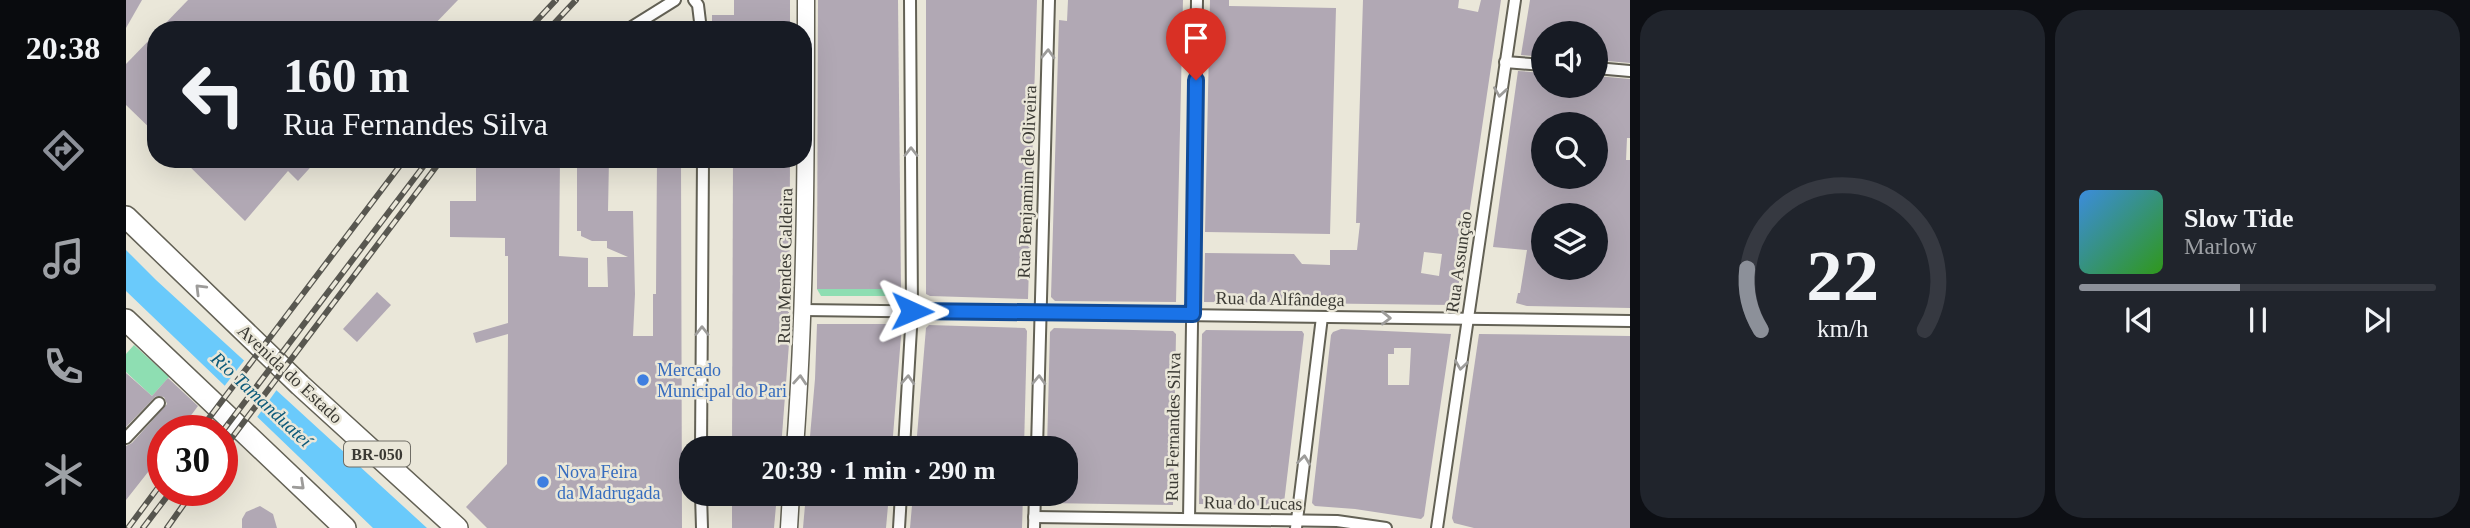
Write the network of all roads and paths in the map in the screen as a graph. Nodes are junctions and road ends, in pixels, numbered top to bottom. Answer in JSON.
{"nodes":[{"id":1,"x":675,"y":0,"type":"edge"},
{"id":2,"x":694,"y":0,"type":"edge"},
{"id":3,"x":806,"y":0,"type":"edge"},
{"id":4,"x":911,"y":0,"type":"edge"},
{"id":5,"x":1049,"y":0,"type":"edge"},
{"id":6,"x":1197,"y":0,"type":"edge"},
{"id":7,"x":1515,"y":0,"type":"edge"},
{"id":8,"x":642,"y":21,"type":"edge"},
{"id":9,"x":700,"y":21,"type":"edge"},
{"id":10,"x":806,"y":21,"type":"edge"},
{"id":11,"x":1505,"y":62,"type":"junction"},
{"id":12,"x":1531,"y":64,"type":"edge"},
{"id":13,"x":1608,"y":69,"type":"edge"},
{"id":14,"x":1630,"y":71,"type":"edge"},
{"id":15,"x":703,"y":168,"type":"edge"},
{"id":16,"x":804,"y":168,"type":"edge"},
{"id":17,"x":126,"y":217,"type":"edge"},
{"id":18,"x":803,"y":310,"type":"junction"},
{"id":19,"x":912,"y":311,"type":"junction"},
{"id":20,"x":1041,"y":313,"type":"junction"},
{"id":21,"x":1193,"y":314,"type":"junction"},
{"id":22,"x":1322,"y":317,"type":"junction"},
{"id":23,"x":1468,"y":319,"type":"junction"},
{"id":24,"x":126,"y":320,"type":"edge"},
{"id":25,"x":1630,"y":321,"type":"edge"},
{"id":26,"x":159,"y":403,"type":"dead end"},
{"id":27,"x":701,"y":436,"type":"edge"},
{"id":28,"x":796,"y":436,"type":"edge"},
{"id":29,"x":905,"y":436,"type":"edge"},
{"id":30,"x":1037,"y":436,"type":"edge"},
{"id":31,"x":126,"y":438,"type":"edge"},
{"id":32,"x":701,"y":506,"type":"edge"},
{"id":33,"x":790,"y":506,"type":"edge"},
{"id":34,"x":900,"y":506,"type":"edge"},
{"id":35,"x":1189,"y":519,"type":"junction"},
{"id":36,"x":1034,"y":523,"type":"edge"},
{"id":37,"x":1296,"y":524,"type":"edge"},
{"id":38,"x":345,"y":528,"type":"edge"},
{"id":39,"x":457,"y":528,"type":"edge"},
{"id":40,"x":702,"y":528,"type":"edge"},
{"id":41,"x":789,"y":528,"type":"edge"},
{"id":42,"x":899,"y":528,"type":"edge"},
{"id":43,"x":1386,"y":528,"type":"edge"},
{"id":44,"x":1437,"y":528,"type":"edge"}],
"edges":[{"from":1,"to":8,"type":"street"},
{"from":2,"to":9,"type":"street"},
{"from":3,"to":10,"type":"street","name":"Rua Mendes Caldeira"},
{"from":19,"to":4,"type":"street","one_way":true},
{"from":20,"to":5,"type":"street","name":"Rua Benjamim de Oliveira","one_way":true},
{"from":6,"to":21,"type":"street","name":"Rua Fernandes Silva"},
{"from":7,"to":11,"type":"street","name":"Rua Assunção"},
{"from":11,"to":12,"type":"street"},
{"from":11,"to":23,"type":"street","name":"Rua Assunção","one_way":true},
{"from":13,"to":14,"type":"street"},
{"from":27,"to":15,"type":"street","one_way":true},
{"from":16,"to":18,"type":"street","name":"Rua Mendes Caldeira"},
{"from":39,"to":17,"type":"highway","name":"Avenida do Estado","number":"BR-050","one_way":true},
{"from":18,"to":19,"type":"street","name":"Rua da Alfândega"},
{"from":28,"to":18,"type":"street","name":"Rua Mendes Caldeira","one_way":true},
{"from":19,"to":20,"type":"street","name":"Rua da Alfândega"},
{"from":29,"to":19,"type":"street","one_way":true},
{"from":20,"to":21,"type":"street","name":"Rua da Alfândega"},
{"from":30,"to":20,"type":"street","name":"Rua Benjamim de Oliveira","one_way":true},
{"from":21,"to":22,"type":"street","name":"Rua da Alfândega"},
{"from":21,"to":35,"type":"street","name":"Rua Fernandes Silva"},
{"from":22,"to":23,"type":"street","name":"Rua da Alfândega","one_way":true},
{"from":37,"to":22,"type":"street","one_way":true},
{"from":23,"to":25,"type":"street","name":"Rua da Alfândega"},
{"from":23,"to":44,"type":"street","name":"Rua Assunção","one_way":true},
{"from":24,"to":38,"type":"highway","one_way":true},
{"from":26,"to":31,"type":"street"},
{"from":32,"to":40,"type":"street"},
{"from":33,"to":41,"type":"street"},
{"from":34,"to":42,"type":"street"},
{"from":35,"to":36,"type":"street","name":"Rua do Lucas"},
{"from":35,"to":37,"type":"street","name":"Rua do Lucas"},
{"from":37,"to":43,"type":"street","name":"Rua do Lucas"}]}
